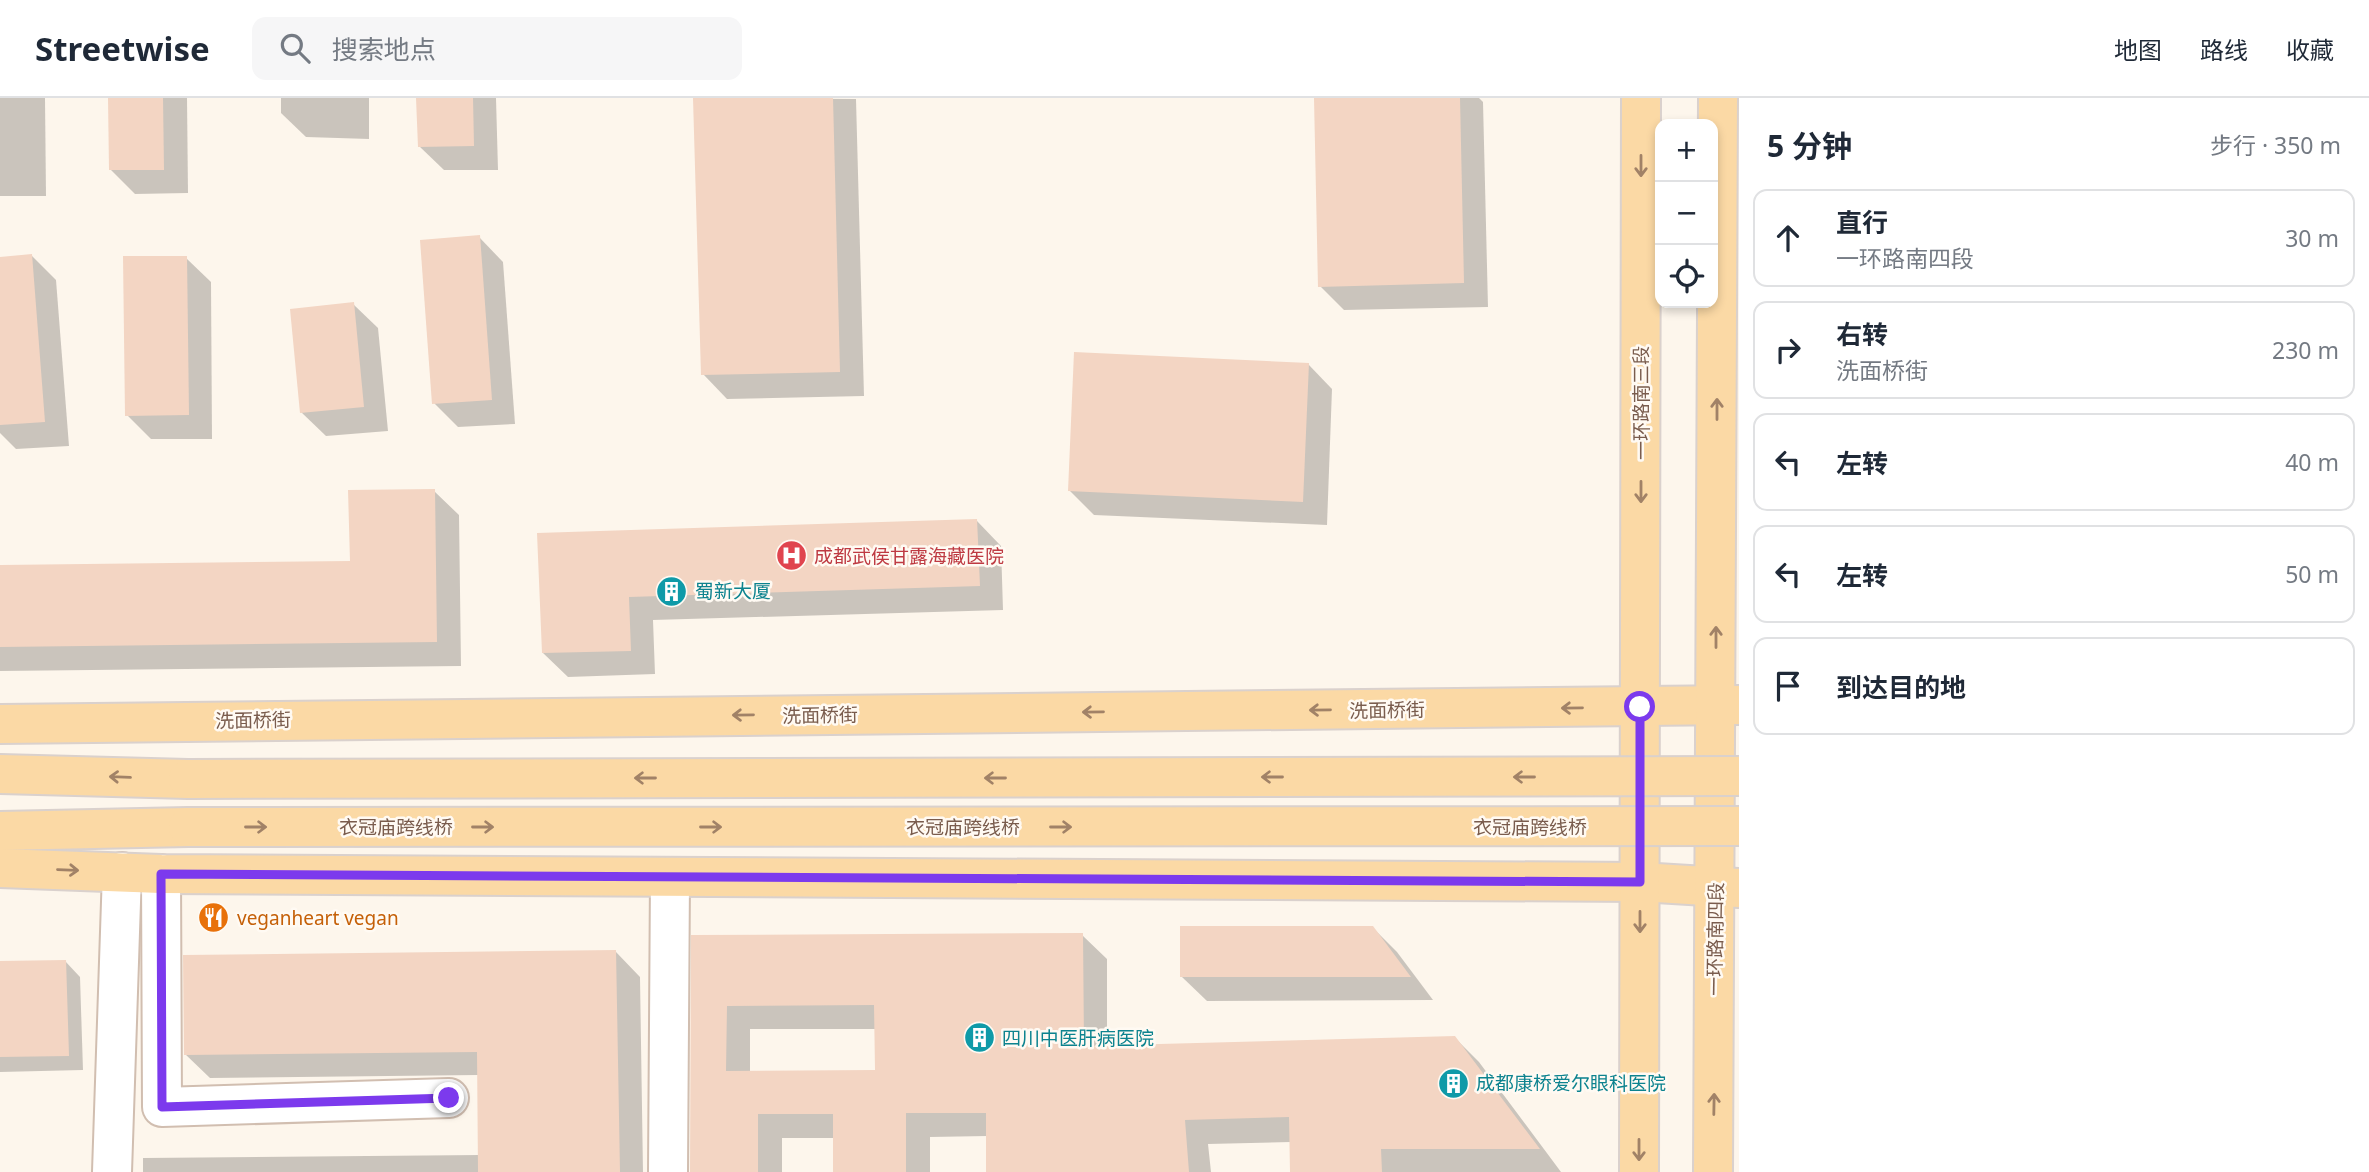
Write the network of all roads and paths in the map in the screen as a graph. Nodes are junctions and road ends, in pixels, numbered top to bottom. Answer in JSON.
{"nodes":[{"id":1,"x":1641,"y":98,"type":"edge"},
{"id":2,"x":1718,"y":98,"type":"edge"},
{"id":3,"x":1727,"y":705,"type":"edge"},
{"id":4,"x":1640,"y":707,"type":"junction"},
{"id":5,"x":0,"y":724,"type":"edge"},
{"id":6,"x":0,"y":774,"type":"edge"},
{"id":7,"x":1739,"y":776,"type":"edge"},
{"id":8,"x":1739,"y":827,"type":"edge"},
{"id":9,"x":0,"y":831,"type":"edge"},
{"id":10,"x":0,"y":868,"type":"edge"},
{"id":11,"x":122,"y":872,"type":"junction"},
{"id":12,"x":161,"y":874,"type":"junction"},
{"id":13,"x":670,"y":877,"type":"junction"},
{"id":14,"x":1640,"y":882,"type":"junction"},
{"id":15,"x":1727,"y":888,"type":"edge"},
{"id":16,"x":449,"y":1098,"type":"dead end"},
{"id":17,"x":112,"y":1172,"type":"edge"},
{"id":18,"x":668,"y":1172,"type":"edge"},
{"id":19,"x":1639,"y":1172,"type":"edge"},
{"id":20,"x":1713,"y":1172,"type":"edge"}],
"edges":[{"from":1,"to":4,"type":"main road","name":"一环路南三段","one_way":true},
{"from":3,"to":2,"type":"main road","one_way":true},
{"from":3,"to":4,"type":"main road","name":"洗面桥街"},
{"from":3,"to":15,"type":"main road","name":"一环路南四段"},
{"from":4,"to":5,"type":"main road","name":"洗面桥街","one_way":true},
{"from":4,"to":14,"type":"main road"},
{"from":7,"to":6,"type":"main road","one_way":true,"bridge":true},
{"from":9,"to":8,"type":"main road","name":"衣冠庙跨线桥","one_way":true,"bridge":true},
{"from":10,"to":11,"type":"main road","one_way":true},
{"from":11,"to":12,"type":"main road"},
{"from":11,"to":17,"type":"street"},
{"from":12,"to":13,"type":"main road"},
{"from":12,"to":16,"type":"street"},
{"from":13,"to":14,"type":"main road"},
{"from":13,"to":18,"type":"street"},
{"from":14,"to":15,"type":"main road"},
{"from":14,"to":19,"type":"main road","one_way":true},
{"from":20,"to":15,"type":"main road","name":"一环路南四段","one_way":true}]}
